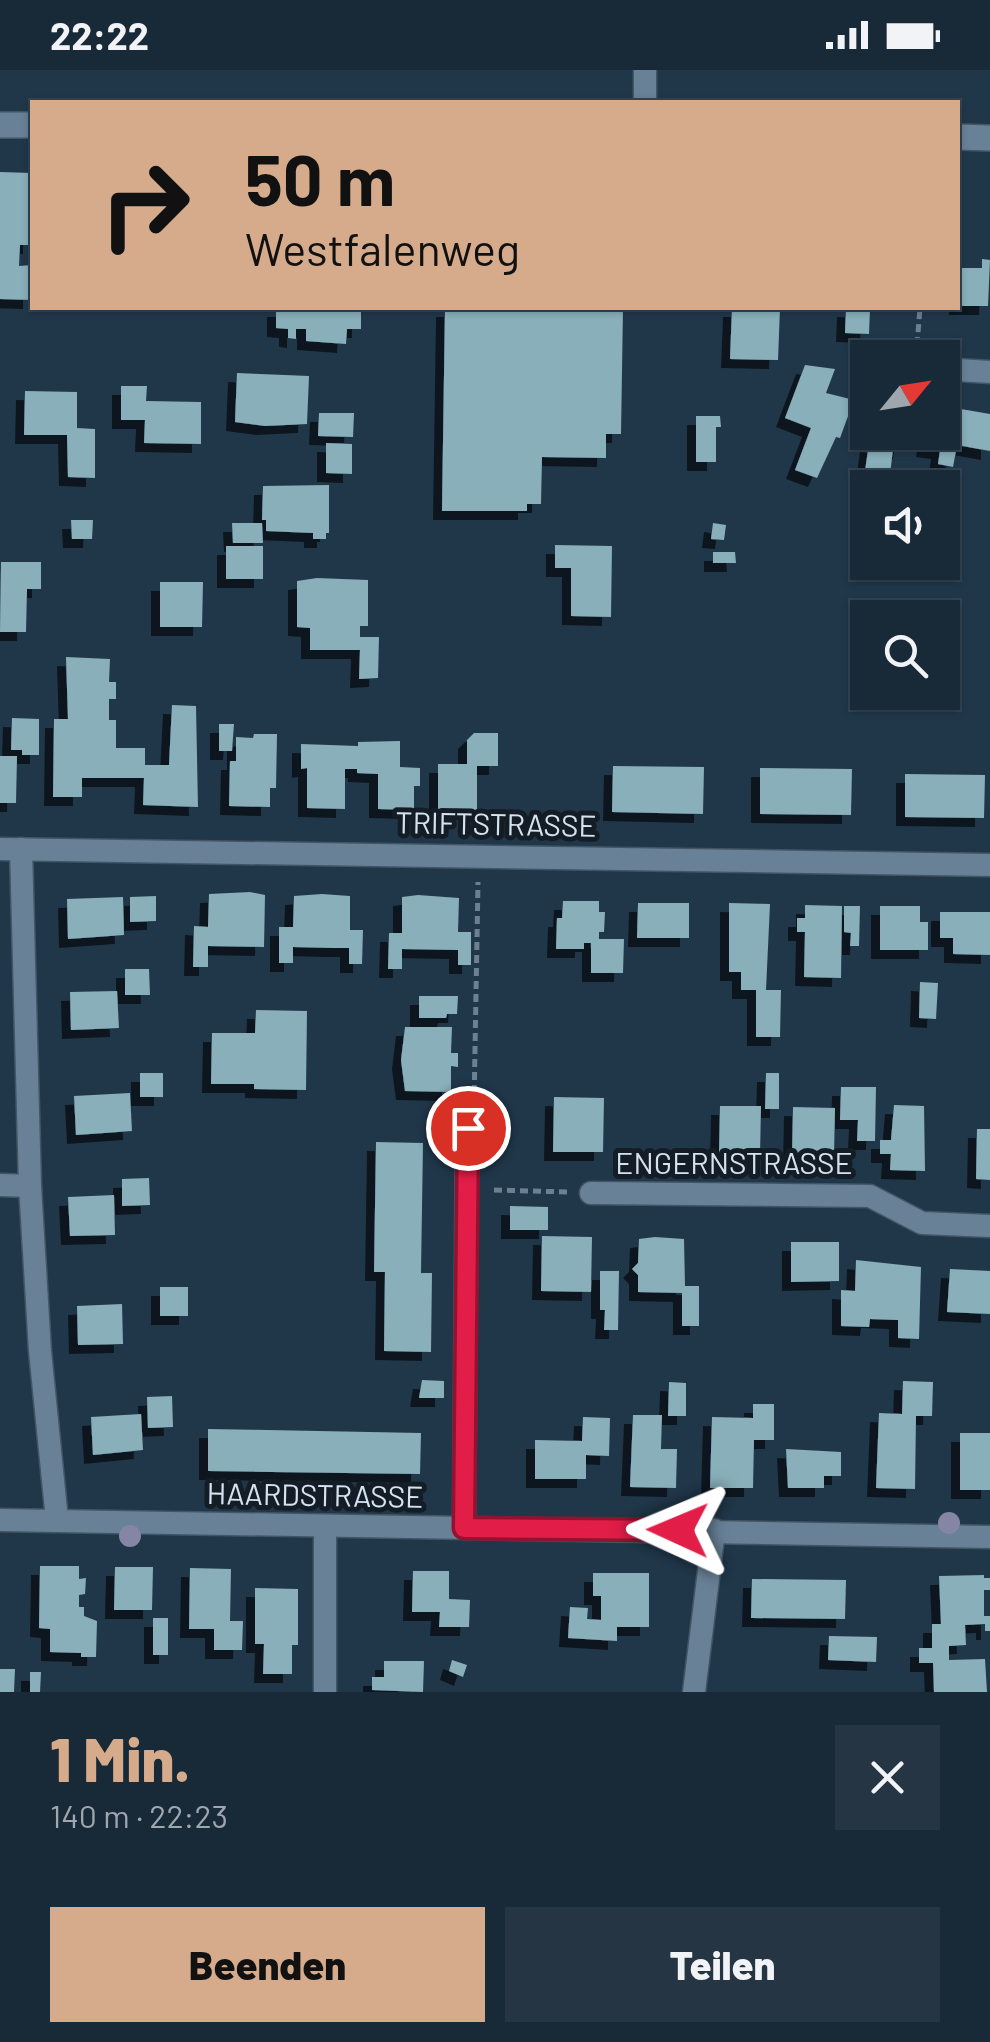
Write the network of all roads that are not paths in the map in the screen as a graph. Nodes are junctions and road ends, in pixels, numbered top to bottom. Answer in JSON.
{"nodes":[{"id":1,"x":645,"y":70,"type":"edge"},
{"id":2,"x":644,"y":100,"type":"edge"},
{"id":3,"x":0,"y":125,"type":"edge"},
{"id":4,"x":30,"y":125,"type":"edge"},
{"id":5,"x":960,"y":138,"type":"edge"},
{"id":6,"x":990,"y":138,"type":"edge"},
{"id":7,"x":960,"y":371,"type":"edge"},
{"id":8,"x":990,"y":372,"type":"edge"},
{"id":9,"x":10,"y":849,"type":"edge"},
{"id":10,"x":990,"y":865,"type":"edge"},
{"id":11,"x":468,"y":1128,"type":"road end"},
{"id":12,"x":0,"y":1185,"type":"edge"},
{"id":13,"x":30,"y":1186,"type":"junction"},
{"id":14,"x":590,"y":1193,"type":"road end"},
{"id":15,"x":990,"y":1226,"type":"edge"},
{"id":16,"x":0,"y":1520,"type":"edge"},
{"id":17,"x":57,"y":1520,"type":"junction"},
{"id":18,"x":326,"y":1527,"type":"junction"},
{"id":19,"x":464,"y":1528,"type":"junction"},
{"id":20,"x":714,"y":1530,"type":"junction"},
{"id":21,"x":990,"y":1537,"type":"edge"},
{"id":22,"x":324,"y":1692,"type":"edge"},
{"id":23,"x":694,"y":1692,"type":"edge"}],
"edges":[{"from":1,"to":2,"type":"street"},
{"from":3,"to":4,"type":"main road"},
{"from":5,"to":6,"type":"main road"},
{"from":7,"to":8,"type":"street"},
{"from":9,"to":10,"type":"street","name":"TRIFTSTRASSE"},
{"from":9,"to":13,"type":"street"},
{"from":11,"to":19,"type":"street"},
{"from":12,"to":13,"type":"street"},
{"from":13,"to":17,"type":"street"},
{"from":14,"to":15,"type":"street","name":"ENGERNSTRASSE"},
{"from":16,"to":17,"type":"street","name":"HAARDSTRASSE"},
{"from":17,"to":18,"type":"street","name":"HAARDSTRASSE"},
{"from":18,"to":19,"type":"street","name":"HAARDSTRASSE"},
{"from":18,"to":22,"type":"street"},
{"from":19,"to":20,"type":"street","name":"HAARDSTRASSE"},
{"from":20,"to":21,"type":"street","name":"HAARDSTRASSE"},
{"from":20,"to":23,"type":"street"}]}
